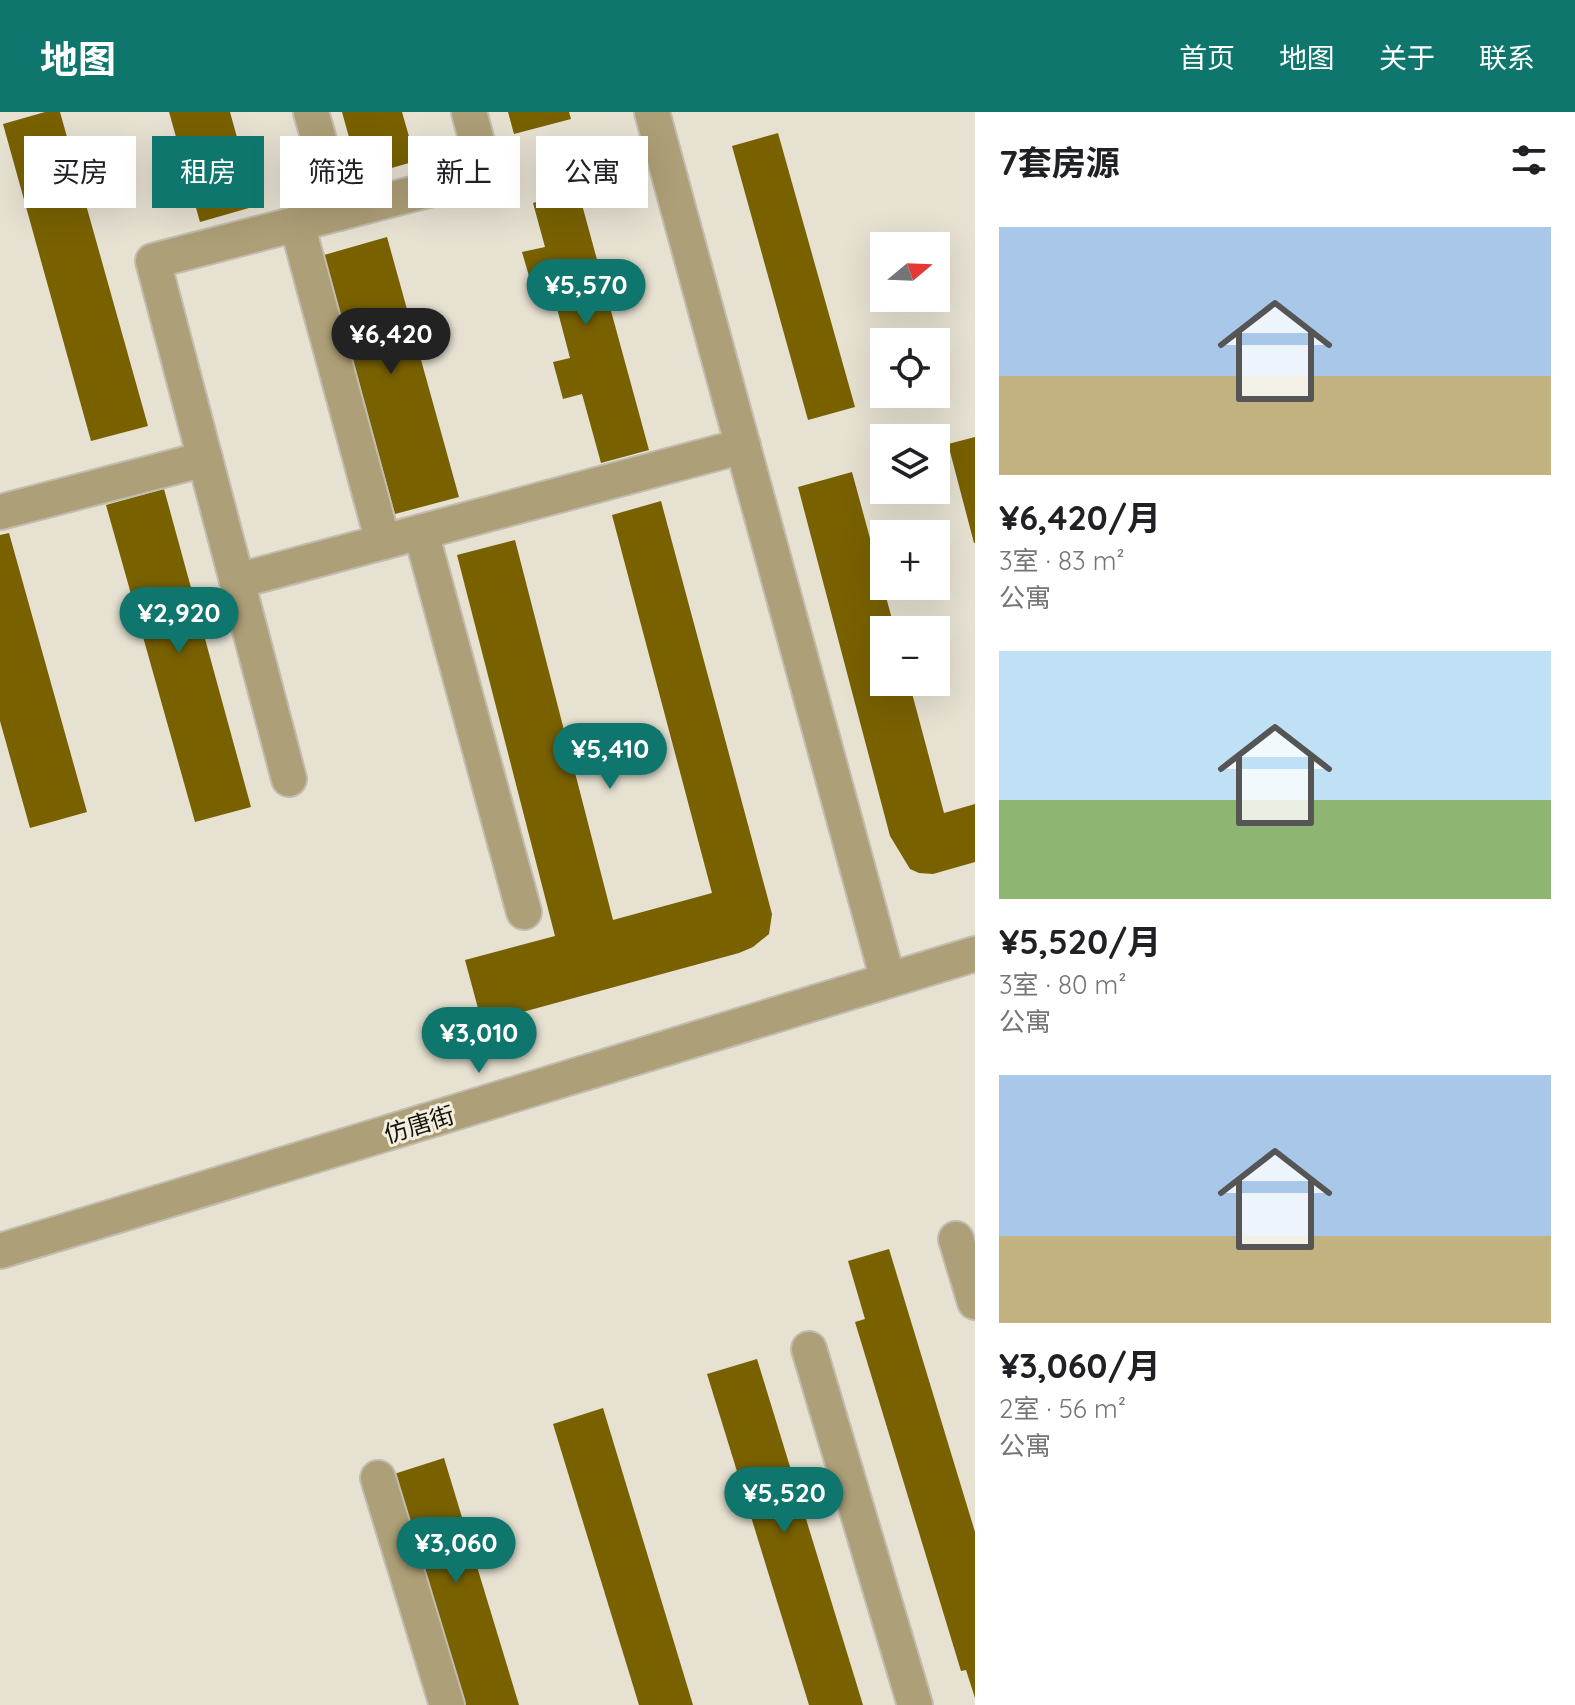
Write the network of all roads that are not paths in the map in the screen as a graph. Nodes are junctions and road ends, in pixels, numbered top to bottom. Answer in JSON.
{"nodes":[{"id":1,"x":311,"y":112,"type":"edge"},
{"id":2,"x":469,"y":112,"type":"edge"},
{"id":3,"x":652,"y":112,"type":"edge"},
{"id":4,"x":340,"y":213,"type":"junction"},
{"id":5,"x":297,"y":224,"type":"junction"},
{"id":6,"x":743,"y":446,"type":"junction"},
{"id":7,"x":205,"y":459,"type":"junction"},
{"id":8,"x":0,"y":512,"type":"edge"},
{"id":9,"x":421,"y":532,"type":"junction"},
{"id":10,"x":383,"y":542,"type":"junction"},
{"id":11,"x":237,"y":581,"type":"junction"},
{"id":12,"x":289,"y":779,"type":"dead end"},
{"id":13,"x":524,"y":912,"type":"dead end"},
{"id":14,"x":975,"y":954,"type":"edge"},
{"id":15,"x":888,"y":980,"type":"junction"},
{"id":16,"x":956,"y":1239,"type":"dead end"},
{"id":17,"x":0,"y":1251,"type":"edge"},
{"id":18,"x":975,"y":1302,"type":"edge"},
{"id":19,"x":809,"y":1349,"type":"dead end"},
{"id":20,"x":378,"y":1478,"type":"dead end"},
{"id":21,"x":447,"y":1705,"type":"edge"},
{"id":22,"x":915,"y":1705,"type":"edge"}],
"edges":[{"from":1,"to":4,"type":"street"},
{"from":2,"to":4,"type":"street"},
{"from":3,"to":6,"type":"street"},
{"from":4,"to":5,"type":"street"},
{"from":5,"to":7,"type":"street"},
{"from":5,"to":10,"type":"street"},
{"from":6,"to":9,"type":"street"},
{"from":6,"to":15,"type":"street"},
{"from":7,"to":8,"type":"street"},
{"from":7,"to":11,"type":"street"},
{"from":9,"to":10,"type":"street"},
{"from":9,"to":13,"type":"street"},
{"from":10,"to":11,"type":"street"},
{"from":11,"to":12,"type":"street"},
{"from":14,"to":15,"type":"street","name":"仿唐街"},
{"from":15,"to":17,"type":"street","name":"仿唐街"},
{"from":16,"to":18,"type":"street"},
{"from":19,"to":22,"type":"street"},
{"from":20,"to":21,"type":"street"}]}
